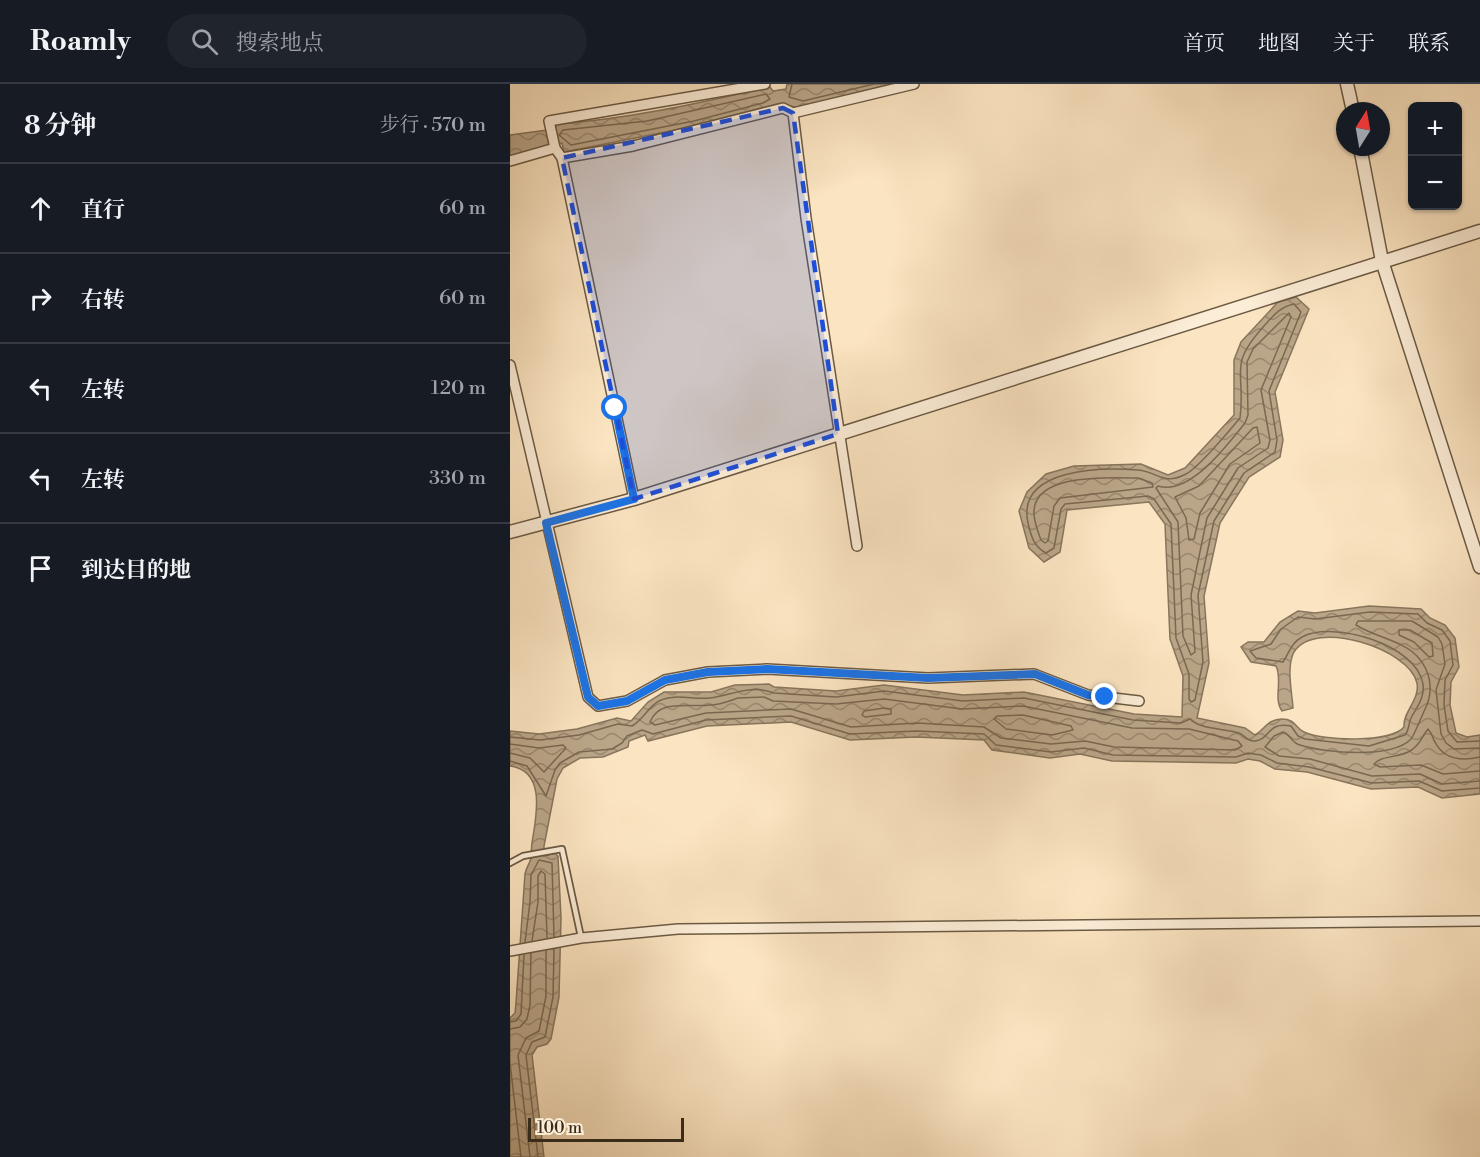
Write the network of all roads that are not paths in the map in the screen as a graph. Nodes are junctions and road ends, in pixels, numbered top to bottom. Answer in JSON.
{"nodes":[{"id":1,"x":765,"y":84,"type":"edge"},
{"id":2,"x":914,"y":84,"type":"edge"},
{"id":3,"x":1347,"y":84,"type":"edge"},
{"id":4,"x":1351,"y":102,"type":"edge"},
{"id":5,"x":793,"y":113,"type":"junction"},
{"id":6,"x":555,"y":148,"type":"junction"},
{"id":7,"x":1362,"y":156,"type":"edge"},
{"id":8,"x":562,"y":158,"type":"junction"},
{"id":9,"x":510,"y":161,"type":"edge"},
{"id":10,"x":1480,"y":231,"type":"edge"},
{"id":11,"x":1382,"y":261,"type":"junction"},
{"id":12,"x":510,"y":365,"type":"edge"},
{"id":13,"x":838,"y":434,"type":"junction"},
{"id":14,"x":634,"y":499,"type":"junction"},
{"id":15,"x":546,"y":523,"type":"junction"},
{"id":16,"x":510,"y":532,"type":"edge"},
{"id":17,"x":856,"y":546,"type":"dead end"},
{"id":18,"x":1480,"y":567,"type":"edge"},
{"id":19,"x":1139,"y":701,"type":"dead end"},
{"id":20,"x":510,"y":863,"type":"edge"},
{"id":21,"x":1480,"y":921,"type":"edge"},
{"id":22,"x":581,"y":938,"type":"junction"},
{"id":23,"x":510,"y":951,"type":"edge"}],
"edges":[{"from":1,"to":6,"type":"street"},
{"from":2,"to":5,"type":"street"},
{"from":3,"to":4,"type":"street"},
{"from":5,"to":8,"type":"street"},
{"from":5,"to":13,"type":"street"},
{"from":6,"to":8,"type":"street"},
{"from":6,"to":9,"type":"street"},
{"from":7,"to":11,"type":"street"},
{"from":8,"to":14,"type":"street"},
{"from":10,"to":11,"type":"street"},
{"from":11,"to":13,"type":"street"},
{"from":11,"to":18,"type":"street"},
{"from":12,"to":15,"type":"street"},
{"from":13,"to":14,"type":"street"},
{"from":13,"to":17,"type":"street"},
{"from":14,"to":15,"type":"street"},
{"from":15,"to":16,"type":"street"},
{"from":15,"to":19,"type":"street"},
{"from":20,"to":22,"type":"lane"},
{"from":21,"to":22,"type":"street"},
{"from":22,"to":23,"type":"street"}]}
